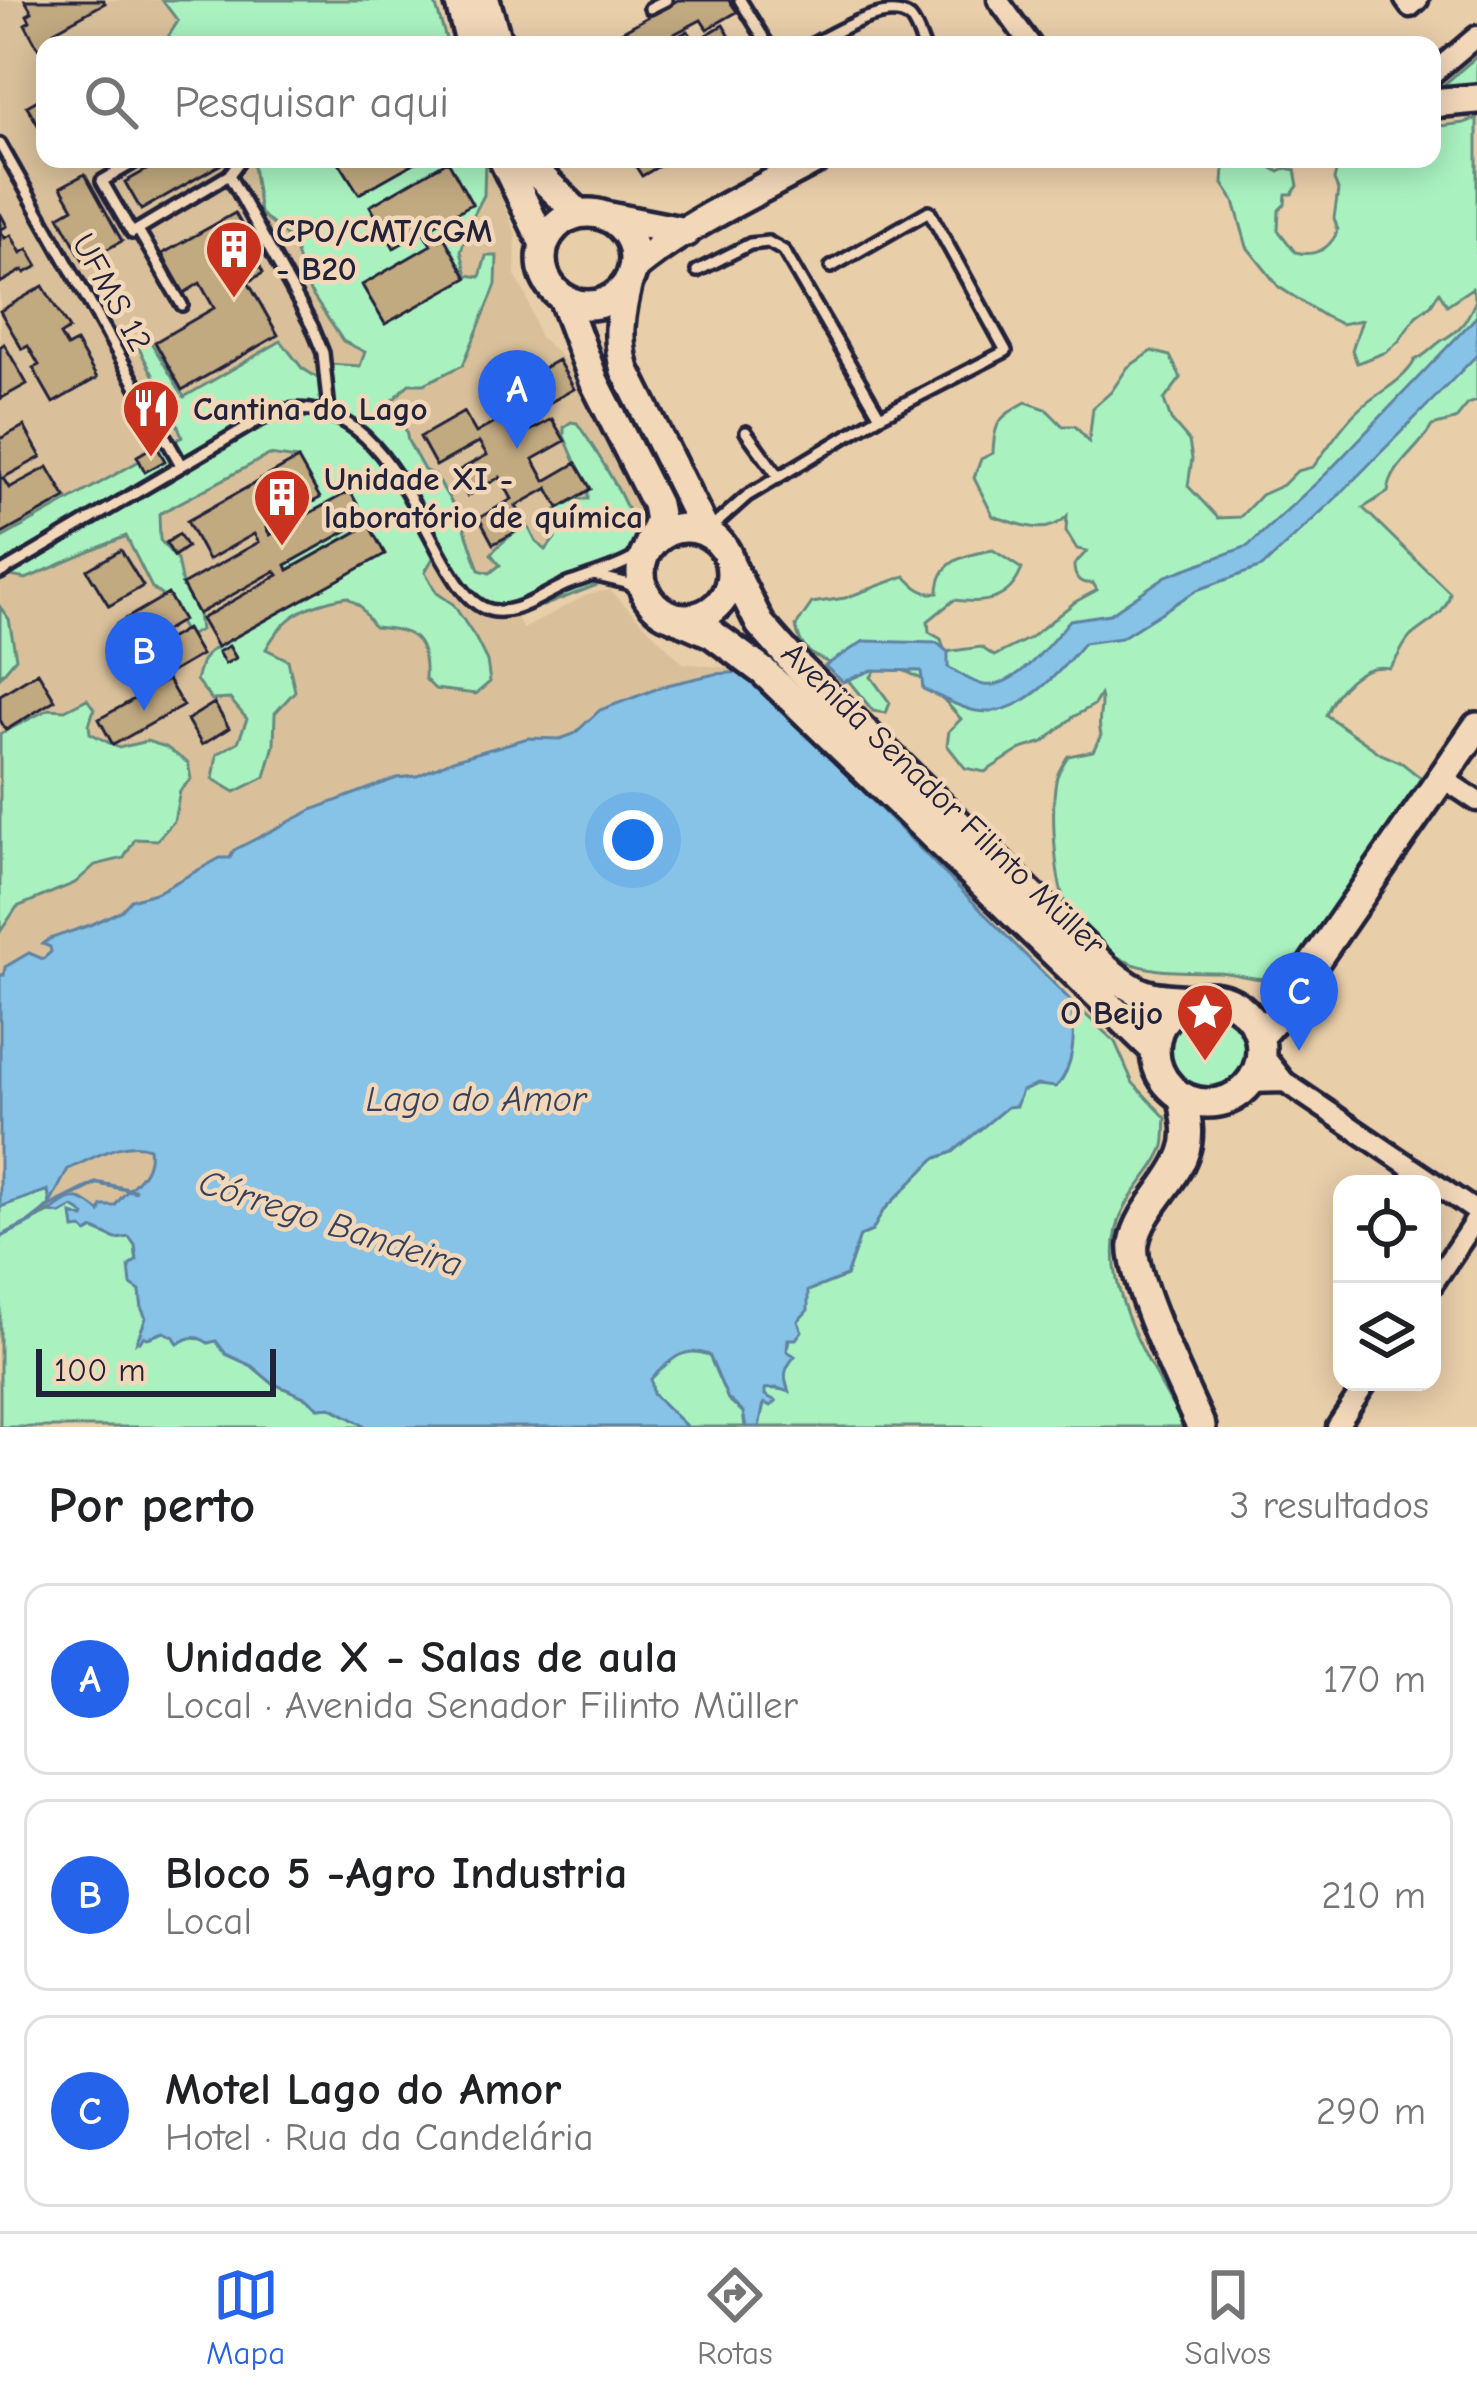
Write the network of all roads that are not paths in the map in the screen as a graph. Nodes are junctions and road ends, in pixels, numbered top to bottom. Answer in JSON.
{"nodes":[{"id":1,"x":459,"y":0,"type":"edge"},
{"id":2,"x":485,"y":0,"type":"edge"},
{"id":3,"x":666,"y":0,"type":"edge"},
{"id":4,"x":740,"y":0,"type":"edge"},
{"id":5,"x":998,"y":0,"type":"edge"},
{"id":6,"x":1405,"y":0,"type":"edge"},
{"id":7,"x":1418,"y":0,"type":"edge"},
{"id":8,"x":650,"y":8,"type":"dead end"},
{"id":9,"x":469,"y":36,"type":"edge"},
{"id":10,"x":495,"y":36,"type":"edge"},
{"id":11,"x":762,"y":36,"type":"edge"},
{"id":12,"x":829,"y":36,"type":"edge"},
{"id":13,"x":919,"y":36,"type":"edge"},
{"id":14,"x":1024,"y":36,"type":"edge"},
{"id":15,"x":1477,"y":36,"type":"edge"},
{"id":16,"x":1441,"y":66,"type":"edge"},
{"id":17,"x":1477,"y":99,"type":"edge"},
{"id":18,"x":1441,"y":102,"type":"edge"},
{"id":19,"x":0,"y":144,"type":"edge"},
{"id":20,"x":124,"y":168,"type":"edge"},
{"id":21,"x":234,"y":168,"type":"edge"},
{"id":22,"x":506,"y":168,"type":"edge"},
{"id":23,"x":535,"y":168,"type":"edge"},
{"id":24,"x":801,"y":168,"type":"edge"},
{"id":25,"x":229,"y":175,"type":"junction"},
{"id":26,"x":578,"y":213,"type":"junction"},
{"id":27,"x":609,"y":217,"type":"junction"},
{"id":28,"x":138,"y":230,"type":"junction"},
{"id":29,"x":686,"y":232,"type":"junction"},
{"id":30,"x":544,"y":244,"type":"junction"},
{"id":31,"x":831,"y":266,"type":"dead end"},
{"id":32,"x":697,"y":271,"type":"dead end"},
{"id":33,"x":631,"y":275,"type":"junction"},
{"id":34,"x":563,"y":298,"type":"junction"},
{"id":35,"x":182,"y":304,"type":"dead end"},
{"id":36,"x":329,"y":412,"type":"junction"},
{"id":37,"x":880,"y":416,"type":"junction"},
{"id":38,"x":746,"y":432,"type":"dead end"},
{"id":39,"x":181,"y":466,"type":"junction"},
{"id":40,"x":778,"y":476,"type":"junction"},
{"id":41,"x":706,"y":531,"type":"junction"},
{"id":42,"x":646,"y":550,"type":"junction"},
{"id":43,"x":731,"y":566,"type":"junction"},
{"id":44,"x":0,"y":572,"type":"edge"},
{"id":45,"x":597,"y":576,"type":"junction"},
{"id":46,"x":645,"y":592,"type":"junction"},
{"id":47,"x":672,"y":616,"type":"junction"},
{"id":48,"x":1477,"y":727,"type":"edge"},
{"id":49,"x":1442,"y":777,"type":"junction"},
{"id":50,"x":1477,"y":801,"type":"edge"},
{"id":51,"x":1292,"y":992,"type":"junction"},
{"id":52,"x":1190,"y":1000,"type":"junction"},
{"id":53,"x":1232,"y":1003,"type":"junction"},
{"id":54,"x":1260,"y":1044,"type":"junction"},
{"id":55,"x":1155,"y":1050,"type":"junction"},
{"id":56,"x":1285,"y":1082,"type":"junction"},
{"id":57,"x":1249,"y":1083,"type":"junction"},
{"id":58,"x":1183,"y":1097,"type":"junction"},
{"id":59,"x":1477,"y":1215,"type":"edge"},
{"id":60,"x":1433,"y":1283,"type":"edge"},
{"id":61,"x":1361,"y":1391,"type":"edge"},
{"id":62,"x":1201,"y":1427,"type":"edge"},
{"id":63,"x":1337,"y":1427,"type":"edge"}],
"edges":[{"from":1,"to":9,"type":"main road"},
{"from":2,"to":10,"type":"main road"},
{"from":3,"to":8,"type":"lane"},
{"from":4,"to":11,"type":"lane"},
{"from":5,"to":14,"type":"street"},
{"from":6,"to":7,"type":"street"},
{"from":12,"to":13,"type":"lane"},
{"from":15,"to":16,"type":"street"},
{"from":17,"to":18,"type":"main road"},
{"from":19,"to":39,"type":"lane","name":"UFMS 12"},
{"from":20,"to":28,"type":"lane"},
{"from":21,"to":25,"type":"lane"},
{"from":22,"to":30,"type":"main road"},
{"from":23,"to":26,"type":"main road"},
{"from":24,"to":29,"type":"main road"},
{"from":25,"to":28,"type":"lane"},
{"from":25,"to":36,"type":"lane"},
{"from":26,"to":27,"type":"main road"},
{"from":26,"to":30,"type":"main road"},
{"from":27,"to":29,"type":"main road"},
{"from":27,"to":33,"type":"main road"},
{"from":28,"to":35,"type":"lane"},
{"from":29,"to":33,"type":"main road"},
{"from":30,"to":34,"type":"main road"},
{"from":31,"to":37,"type":"lane"},
{"from":32,"to":37,"type":"lane"},
{"from":33,"to":34,"type":"main road"},
{"from":33,"to":41,"type":"main road"},
{"from":34,"to":42,"type":"main road"},
{"from":36,"to":39,"type":"lane"},
{"from":36,"to":45,"type":"lane"},
{"from":37,"to":40,"type":"lane"},
{"from":38,"to":40,"type":"lane"},
{"from":39,"to":44,"type":"lane"},
{"from":40,"to":41,"type":"lane"},
{"from":41,"to":42,"type":"main road"},
{"from":41,"to":43,"type":"main road"},
{"from":42,"to":45,"type":"lane"},
{"from":42,"to":46,"type":"main road"},
{"from":43,"to":47,"type":"main road"},
{"from":43,"to":52,"type":"main road","name":"Avenida Senador Filinto Müller"},
{"from":45,"to":46,"type":"lane"},
{"from":46,"to":47,"type":"main road"},
{"from":47,"to":55,"type":"main road","name":"Avenida Senador Filinto Müller"},
{"from":48,"to":49,"type":"main road"},
{"from":49,"to":50,"type":"street"},
{"from":49,"to":51,"type":"main road"},
{"from":51,"to":53,"type":"main road"},
{"from":51,"to":54,"type":"main road"},
{"from":52,"to":53,"type":"main road"},
{"from":52,"to":55,"type":"main road"},
{"from":53,"to":54,"type":"main road"},
{"from":54,"to":56,"type":"street"},
{"from":54,"to":57,"type":"main road"},
{"from":55,"to":58,"type":"main road"},
{"from":56,"to":57,"type":"street"},
{"from":56,"to":59,"type":"street"},
{"from":57,"to":58,"type":"main road"},
{"from":58,"to":62,"type":"main road"},
{"from":59,"to":60,"type":"street"},
{"from":61,"to":63,"type":"street"}]}
